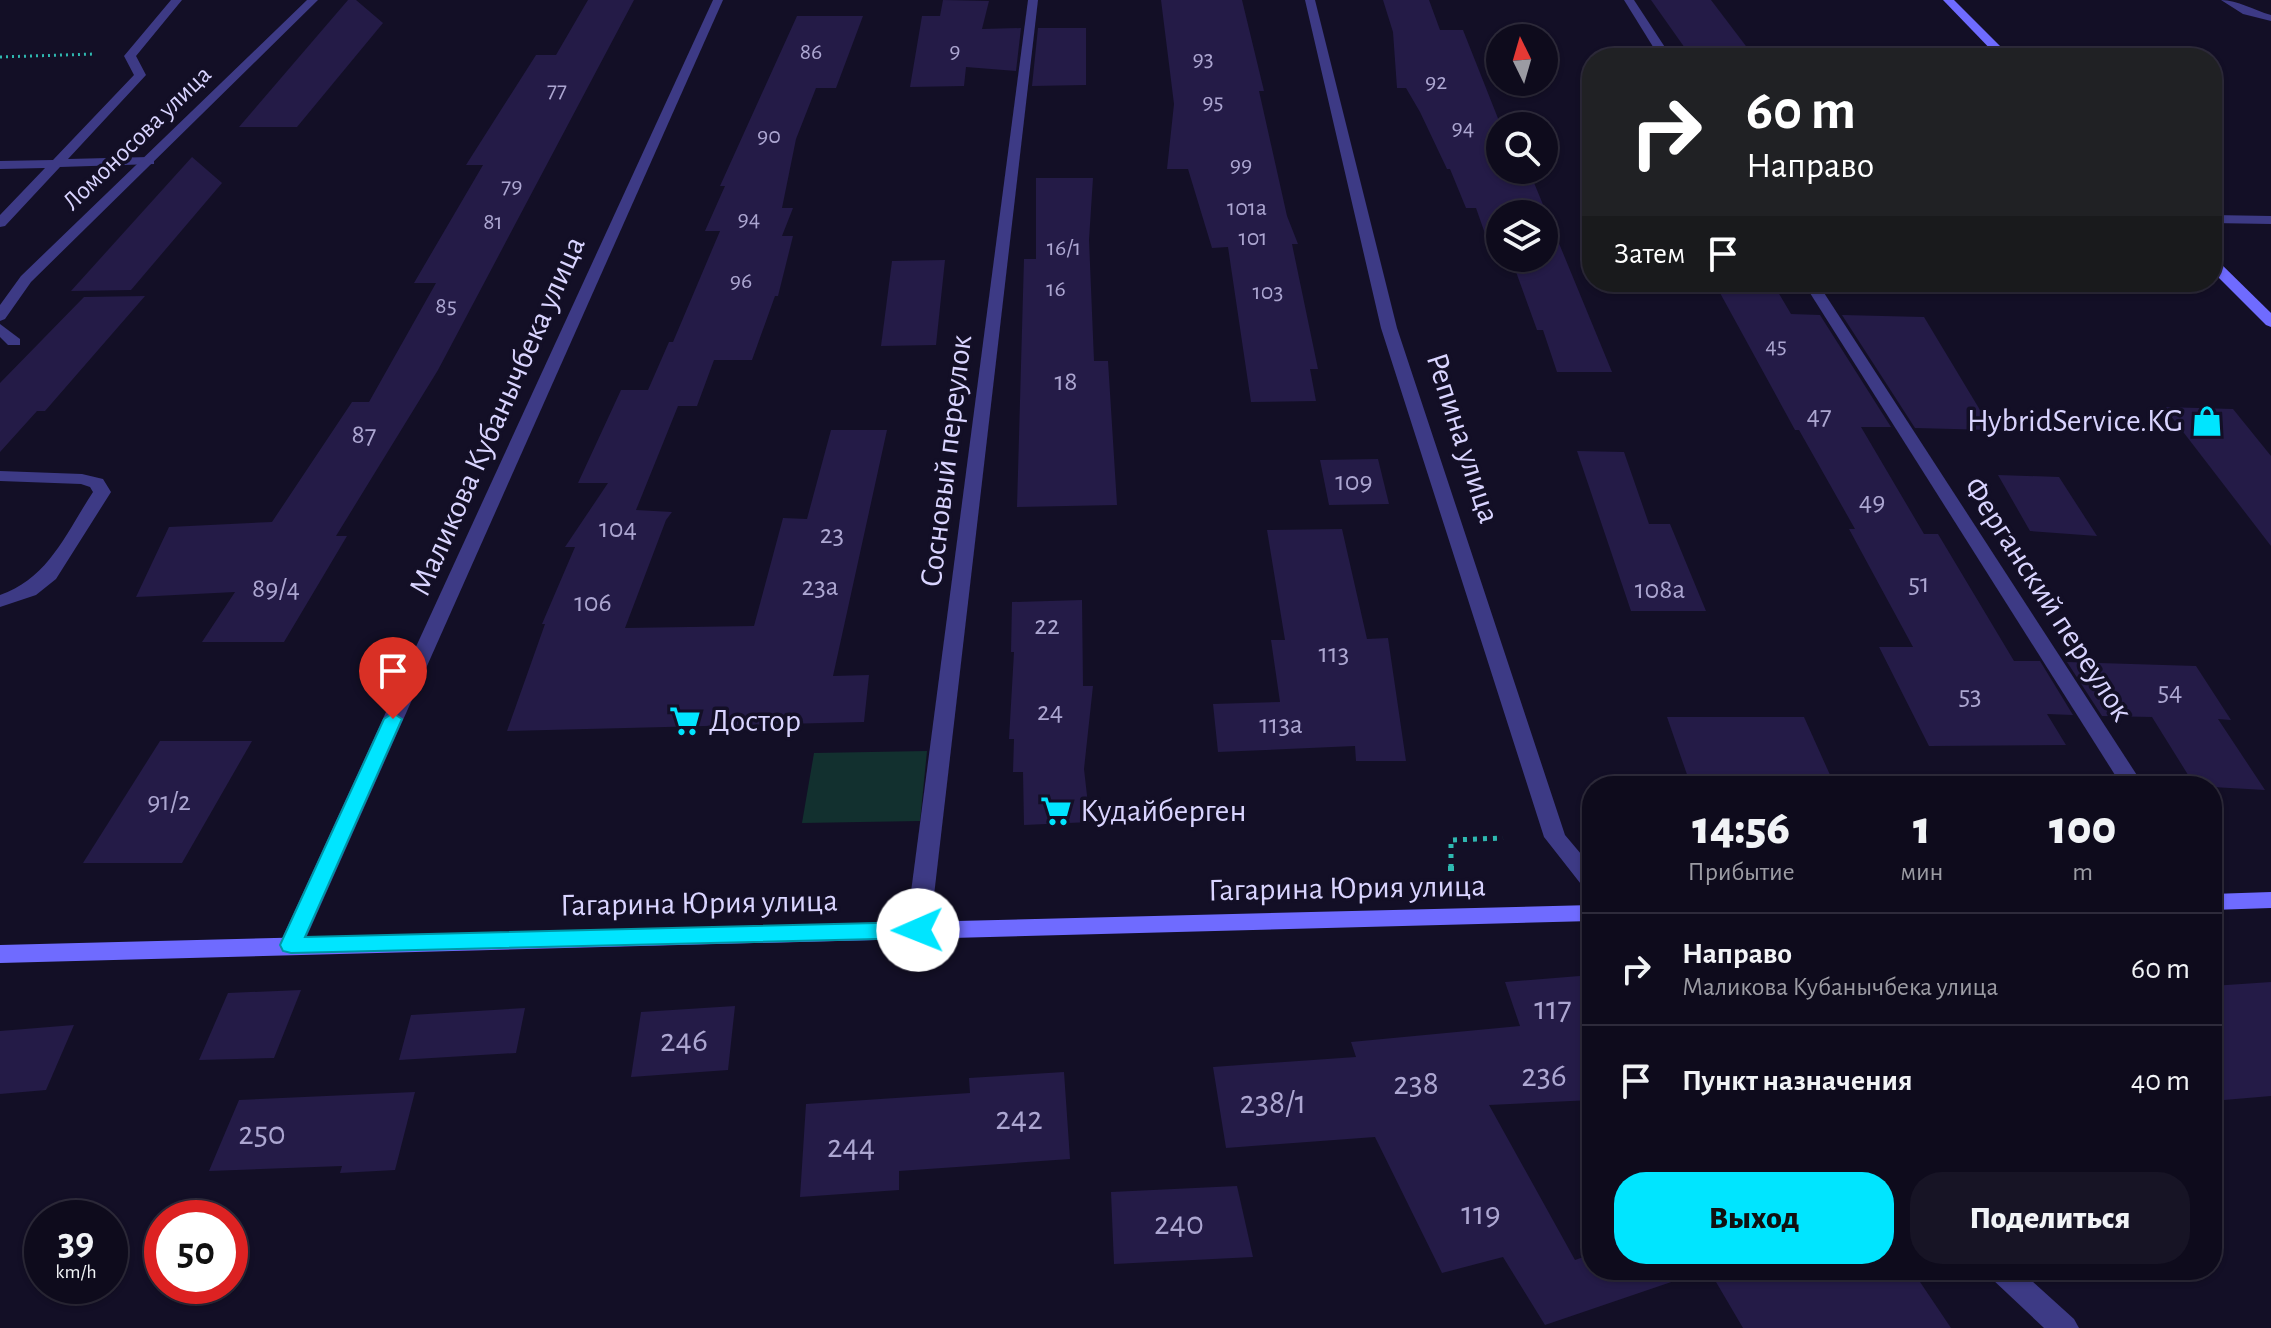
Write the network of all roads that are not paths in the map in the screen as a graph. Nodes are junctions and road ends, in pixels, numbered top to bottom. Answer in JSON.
{"nodes":[{"id":1,"x":177,"y":0,"type":"edge"},
{"id":2,"x":313,"y":0,"type":"edge"},
{"id":3,"x":718,"y":0,"type":"edge"},
{"id":4,"x":1033,"y":0,"type":"edge"},
{"id":5,"x":1310,"y":0,"type":"edge"},
{"id":6,"x":1629,"y":0,"type":"edge"},
{"id":7,"x":1948,"y":0,"type":"edge"},
{"id":8,"x":2226,"y":0,"type":"edge"},
{"id":9,"x":2271,"y":18,"type":"edge"},
{"id":10,"x":1660,"y":48,"type":"edge"},
{"id":11,"x":1996,"y":48,"type":"edge"},
{"id":12,"x":149,"y":161,"type":"junction"},
{"id":13,"x":57,"y":163,"type":"junction"},
{"id":14,"x":0,"y":165,"type":"edge"},
{"id":15,"x":2222,"y":219,"type":"edge"},
{"id":16,"x":2271,"y":220,"type":"edge"},
{"id":17,"x":0,"y":223,"type":"edge"},
{"id":18,"x":2222,"y":273,"type":"edge"},
{"id":19,"x":1816,"y":292,"type":"edge"},
{"id":20,"x":0,"y":316,"type":"edge"},
{"id":21,"x":2271,"y":322,"type":"edge"},
{"id":22,"x":0,"y":329,"type":"edge"},
{"id":23,"x":14,"y":342,"type":"dead end"},
{"id":24,"x":0,"y":476,"type":"edge"},
{"id":25,"x":0,"y":601,"type":"edge"},
{"id":26,"x":2127,"y":776,"type":"edge"},
{"id":27,"x":1582,"y":870,"type":"edge"},
{"id":28,"x":2271,"y":900,"type":"edge"},
{"id":29,"x":2222,"y":902,"type":"edge"},
{"id":30,"x":1582,"y":913,"type":"edge"},
{"id":31,"x":918,"y":930,"type":"junction"},
{"id":32,"x":291,"y":945,"type":"junction"},
{"id":33,"x":0,"y":954,"type":"edge"},
{"id":34,"x":2012,"y":1280,"type":"edge"},
{"id":35,"x":2064,"y":1328,"type":"edge"}],
"edges":[{"from":1,"to":13,"type":"street"},
{"from":2,"to":12,"type":"street","name":"Ломоносова улица"},
{"from":3,"to":32,"type":"street","name":"Маликова Кубанычбека улица"},
{"from":4,"to":31,"type":"street","name":"Сосновый переулок"},
{"from":5,"to":27,"type":"street","name":"Репина улица"},
{"from":6,"to":10,"type":"street"},
{"from":7,"to":11,"type":"main road"},
{"from":8,"to":9,"type":"street"},
{"from":12,"to":13,"type":"street"},
{"from":12,"to":20,"type":"street","name":"Ломоносова улица"},
{"from":13,"to":14,"type":"street"},
{"from":13,"to":17,"type":"street"},
{"from":15,"to":16,"type":"street"},
{"from":18,"to":21,"type":"main road"},
{"from":19,"to":26,"type":"street","name":"Ферганский переулок"},
{"from":22,"to":23,"type":"street"},
{"from":24,"to":25,"type":"street"},
{"from":28,"to":29,"type":"main road"},
{"from":30,"to":31,"type":"main road","name":"Гагарина Юрия улица"},
{"from":31,"to":32,"type":"main road","name":"Гагарина Юрия улица"},
{"from":32,"to":33,"type":"main road","name":"Гагарина Юрия улица"},
{"from":34,"to":35,"type":"street"}]}
